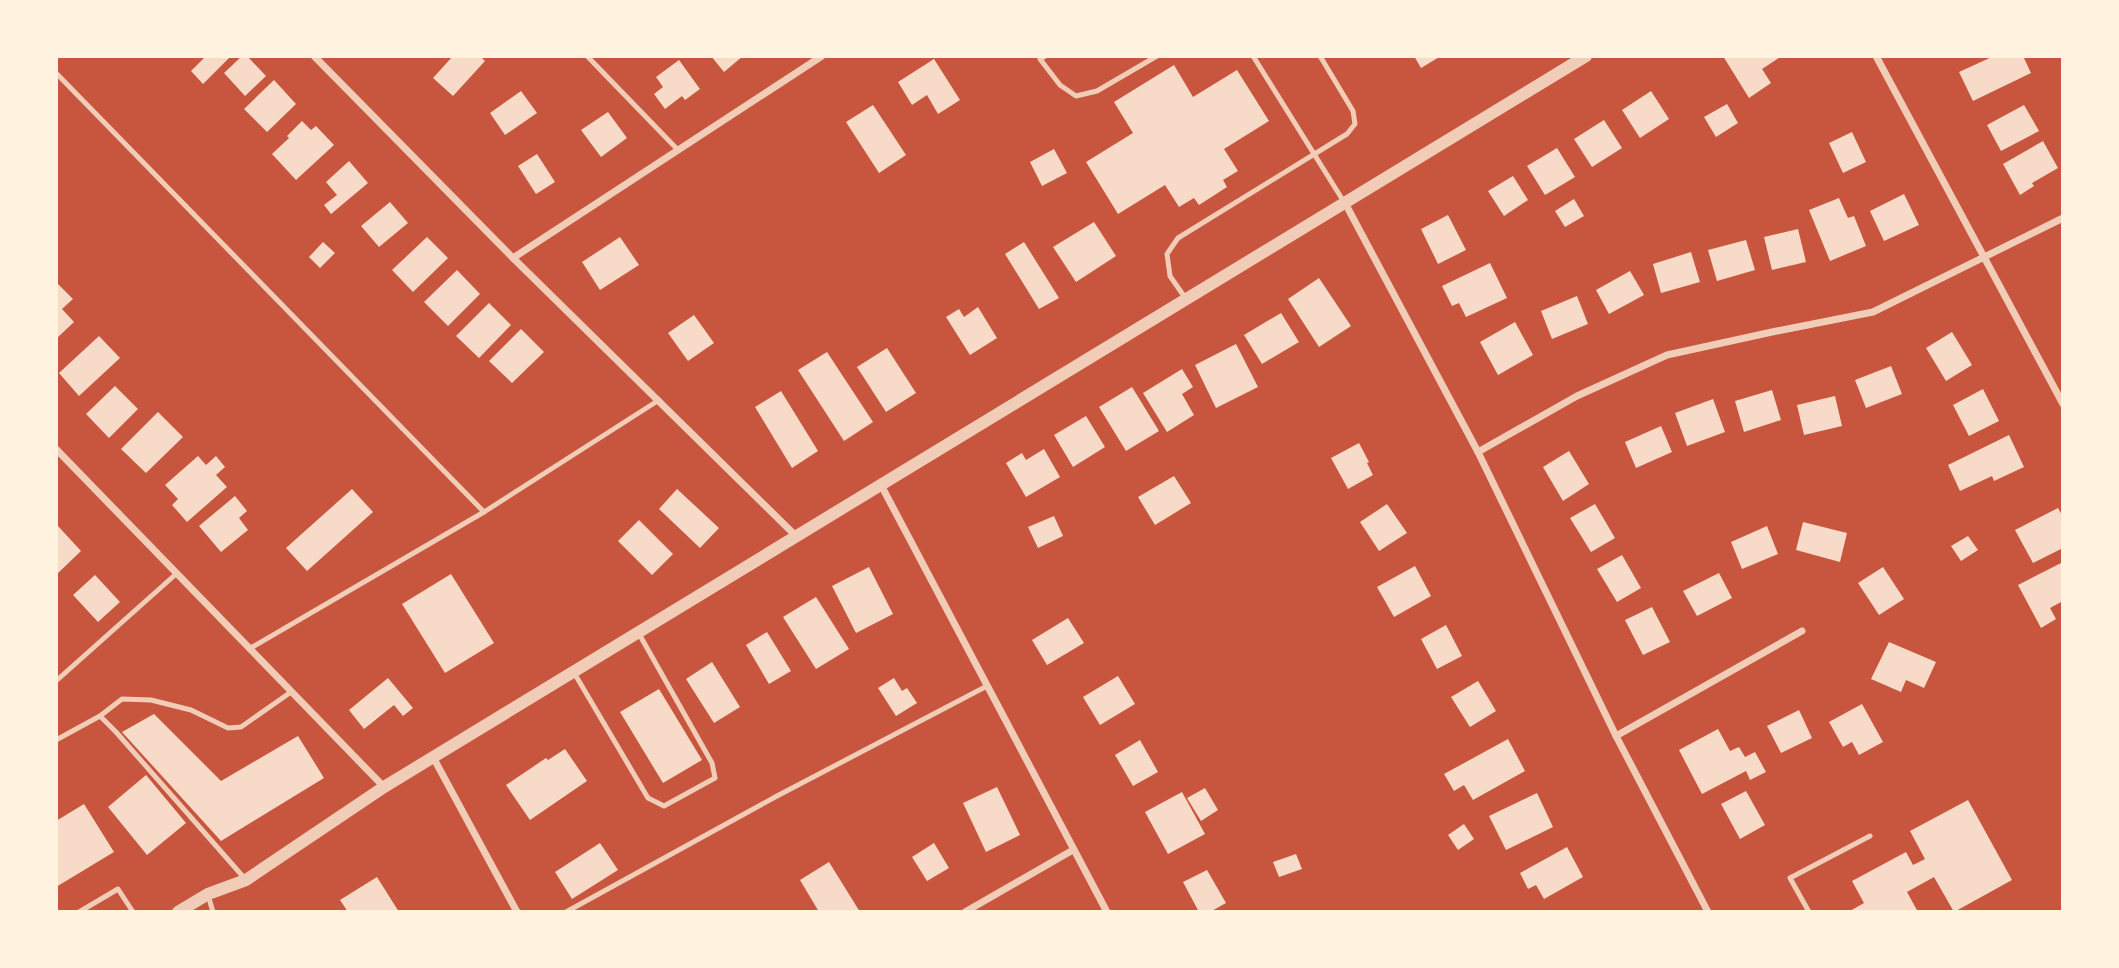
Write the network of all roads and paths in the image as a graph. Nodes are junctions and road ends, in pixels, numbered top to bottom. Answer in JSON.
{"nodes":[{"id":1,"x":314,"y":56,"type":"edge"},
{"id":2,"x":587,"y":56,"type":"edge"},
{"id":3,"x":822,"y":56,"type":"edge"},
{"id":4,"x":1157,"y":56,"type":"edge"},
{"id":5,"x":1253,"y":56,"type":"edge"},
{"id":6,"x":1320,"y":56,"type":"edge"},
{"id":7,"x":1586,"y":56,"type":"edge"},
{"id":8,"x":1876,"y":56,"type":"edge"},
{"id":9,"x":1041,"y":57,"type":"edge"},
{"id":10,"x":56,"y":74,"type":"edge"},
{"id":11,"x":678,"y":150,"type":"junction"},
{"id":12,"x":1314,"y":153,"type":"junction"},
{"id":13,"x":1345,"y":203,"type":"junction"},
{"id":14,"x":2063,"y":218,"type":"edge"},
{"id":15,"x":1984,"y":257,"type":"junction"},
{"id":16,"x":513,"y":258,"type":"junction"},
{"id":17,"x":1186,"y":299,"type":"junction"},
{"id":18,"x":659,"y":400,"type":"junction"},
{"id":19,"x":2063,"y":404,"type":"edge"},
{"id":20,"x":56,"y":449,"type":"edge"},
{"id":21,"x":1478,"y":452,"type":"junction"},
{"id":22,"x":881,"y":485,"type":"junction"},
{"id":23,"x":484,"y":512,"type":"junction"},
{"id":24,"x":796,"y":536,"type":"junction"},
{"id":25,"x":176,"y":574,"type":"junction"},
{"id":26,"x":1802,"y":631,"type":"dead end"},
{"id":27,"x":638,"y":632,"type":"junction"},
{"id":28,"x":249,"y":649,"type":"junction"},
{"id":29,"x":573,"y":671,"type":"junction"},
{"id":30,"x":56,"y":681,"type":"edge"},
{"id":31,"x":987,"y":686,"type":"junction"},
{"id":32,"x":291,"y":692,"type":"junction"},
{"id":33,"x":100,"y":716,"type":"junction"},
{"id":34,"x":1616,"y":736,"type":"junction"},
{"id":35,"x":56,"y":740,"type":"edge"},
{"id":36,"x":433,"y":757,"type":"junction"},
{"id":37,"x":384,"y":787,"type":"junction"},
{"id":38,"x":1870,"y":836,"type":"dead end"},
{"id":39,"x":1073,"y":850,"type":"junction"},
{"id":40,"x":246,"y":880,"type":"junction"},
{"id":41,"x":208,"y":894,"type":"junction"},
{"id":42,"x":79,"y":912,"type":"edge"},
{"id":43,"x":133,"y":912,"type":"edge"},
{"id":44,"x":178,"y":912,"type":"edge"},
{"id":45,"x":213,"y":912,"type":"edge"},
{"id":46,"x":517,"y":912,"type":"edge"},
{"id":47,"x":566,"y":912,"type":"edge"},
{"id":48,"x":965,"y":912,"type":"edge"},
{"id":49,"x":1107,"y":912,"type":"edge"},
{"id":50,"x":1708,"y":912,"type":"edge"},
{"id":51,"x":1809,"y":912,"type":"edge"}],
"edges":[{"from":1,"to":16,"type":"street"},
{"from":2,"to":11,"type":"lane"},
{"from":3,"to":11,"type":"street"},
{"from":4,"to":9,"type":"lane"},
{"from":5,"to":12,"type":"lane"},
{"from":6,"to":12,"type":"lane"},
{"from":7,"to":13,"type":"street"},
{"from":8,"to":15,"type":"street"},
{"from":10,"to":23,"type":"lane"},
{"from":11,"to":16,"type":"street"},
{"from":12,"to":13,"type":"lane"},
{"from":12,"to":17,"type":"lane"},
{"from":13,"to":17,"type":"street"},
{"from":13,"to":21,"type":"street"},
{"from":14,"to":15,"type":"street"},
{"from":15,"to":19,"type":"street"},
{"from":15,"to":21,"type":"street"},
{"from":16,"to":18,"type":"street"},
{"from":17,"to":22,"type":"street"},
{"from":18,"to":23,"type":"lane"},
{"from":18,"to":24,"type":"street"},
{"from":20,"to":25,"type":"street"},
{"from":21,"to":34,"type":"street"},
{"from":22,"to":24,"type":"street"},
{"from":22,"to":31,"type":"street"},
{"from":23,"to":28,"type":"lane"},
{"from":24,"to":27,"type":"street"},
{"from":25,"to":28,"type":"street"},
{"from":25,"to":30,"type":"lane"},
{"from":26,"to":34,"type":"street"},
{"from":27,"to":29,"type":"street"},
{"from":27,"to":29,"type":"lane"},
{"from":28,"to":32,"type":"street"},
{"from":29,"to":36,"type":"street"},
{"from":31,"to":39,"type":"street"},
{"from":31,"to":47,"type":"lane"},
{"from":32,"to":33,"type":"lane"},
{"from":32,"to":37,"type":"street"},
{"from":33,"to":35,"type":"lane"},
{"from":33,"to":40,"type":"lane"},
{"from":34,"to":50,"type":"street"},
{"from":36,"to":37,"type":"street"},
{"from":36,"to":46,"type":"street"},
{"from":37,"to":40,"type":"street"},
{"from":38,"to":51,"type":"lane"},
{"from":39,"to":48,"type":"street"},
{"from":39,"to":49,"type":"street"},
{"from":40,"to":41,"type":"street"},
{"from":41,"to":44,"type":"street"},
{"from":41,"to":45,"type":"lane"},
{"from":42,"to":43,"type":"lane"}]}
